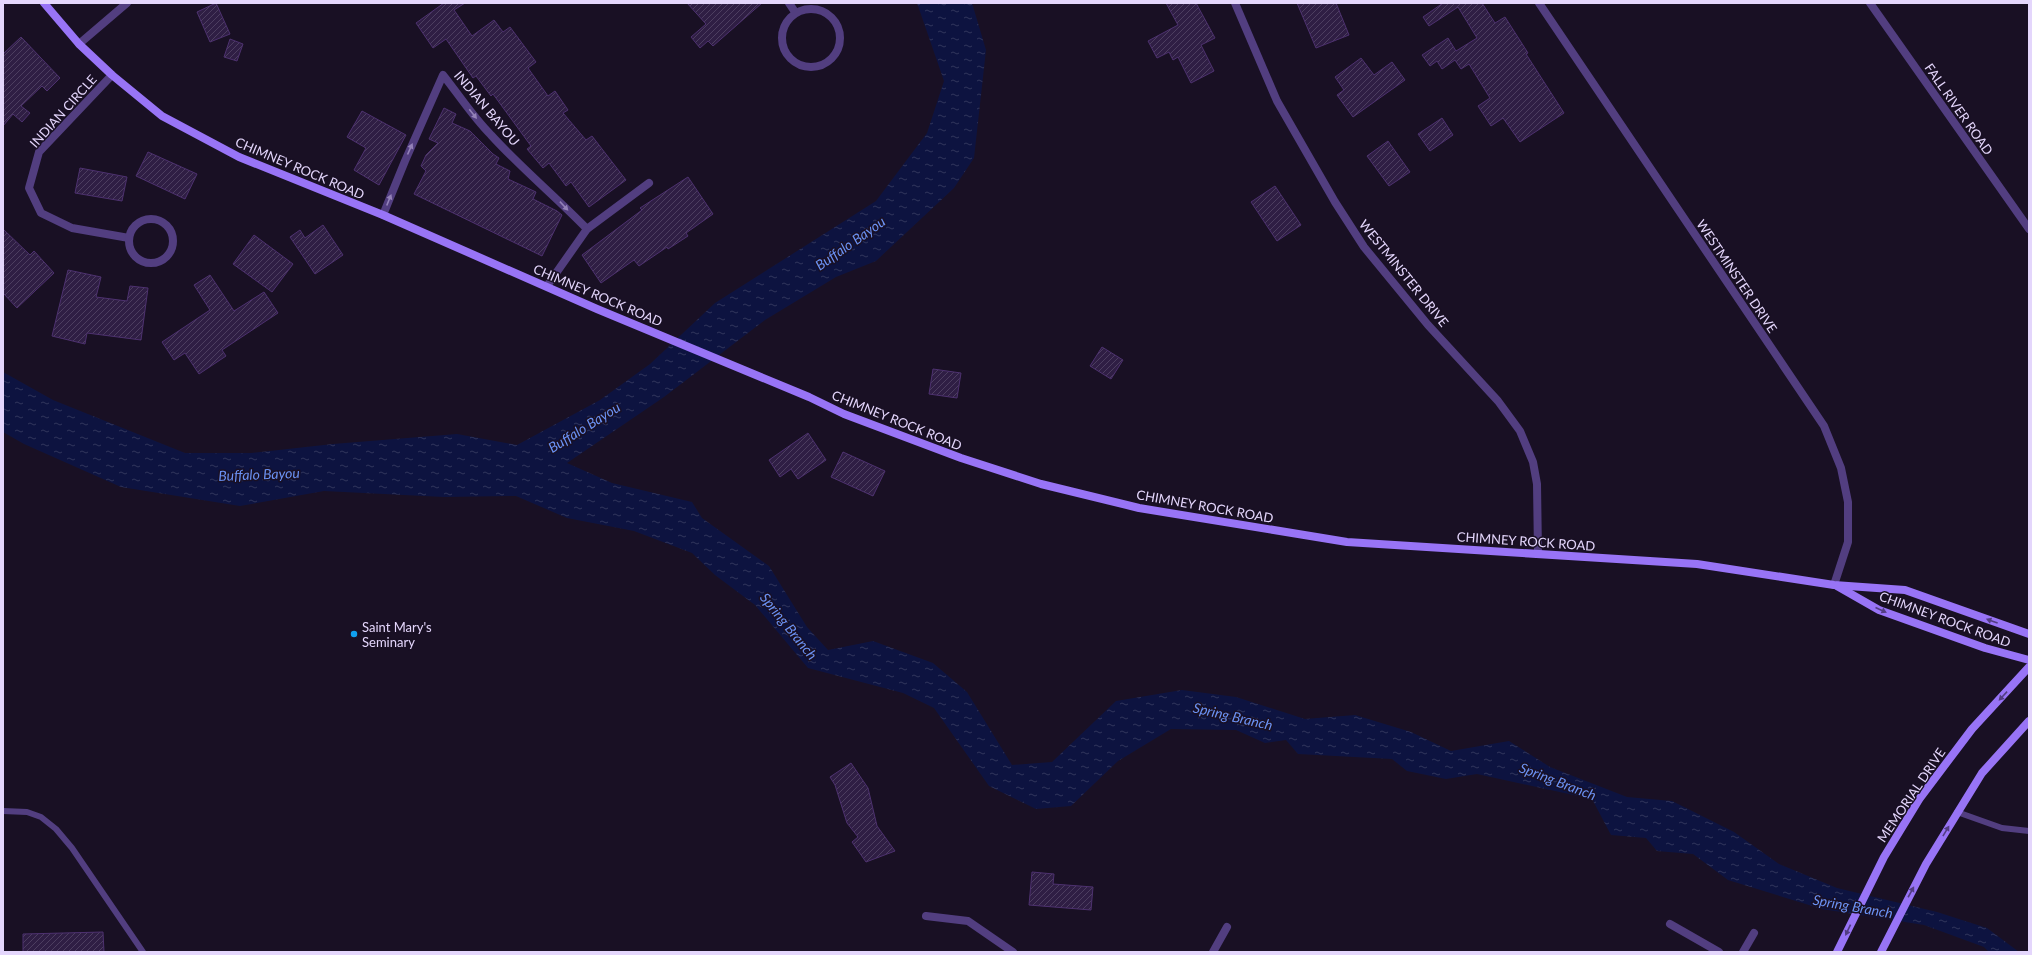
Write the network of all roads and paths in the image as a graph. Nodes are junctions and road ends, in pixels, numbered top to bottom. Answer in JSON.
{"nodes":[{"id":1,"x":44,"y":3,"type":"edge"},
{"id":2,"x":127,"y":3,"type":"edge"},
{"id":3,"x":789,"y":3,"type":"edge"},
{"id":4,"x":1236,"y":3,"type":"edge"},
{"id":5,"x":1539,"y":3,"type":"edge"},
{"id":6,"x":1870,"y":3,"type":"edge"},
{"id":7,"x":795,"y":12,"type":"junction"},
{"id":8,"x":79,"y":44,"type":"junction"},
{"id":9,"x":112,"y":75,"type":"junction"},
{"id":10,"x":649,"y":183,"type":"dead end"},
{"id":11,"x":383,"y":215,"type":"junction"},
{"id":12,"x":2029,"y":229,"type":"edge"},
{"id":13,"x":587,"y":230,"type":"junction"},
{"id":14,"x":129,"y":238,"type":"junction"},
{"id":15,"x":547,"y":286,"type":"junction"},
{"id":16,"x":1538,"y":553,"type":"junction"},
{"id":17,"x":1834,"y":585,"type":"junction"},
{"id":18,"x":2029,"y":634,"type":"edge"},
{"id":19,"x":2029,"y":660,"type":"edge"},
{"id":20,"x":2029,"y":667,"type":"edge"},
{"id":21,"x":2029,"y":721,"type":"edge"},
{"id":22,"x":3,"y":811,"type":"edge"},
{"id":23,"x":1958,"y":812,"type":"junction"},
{"id":24,"x":2029,"y":831,"type":"edge"},
{"id":25,"x":926,"y":916,"type":"dead end"},
{"id":26,"x":1670,"y":924,"type":"dead end"},
{"id":27,"x":1228,"y":927,"type":"dead end"},
{"id":28,"x":1754,"y":933,"type":"dead end"},
{"id":29,"x":143,"y":952,"type":"edge"},
{"id":30,"x":1013,"y":952,"type":"edge"},
{"id":31,"x":1213,"y":952,"type":"edge"},
{"id":32,"x":1719,"y":952,"type":"edge"},
{"id":33,"x":1743,"y":952,"type":"edge"},
{"id":34,"x":1837,"y":952,"type":"edge"},
{"id":35,"x":1880,"y":952,"type":"edge"}],
"edges":[{"from":1,"to":8,"type":"main road","name":"CHIMNEY ROCK ROAD"},
{"from":2,"to":8,"type":"street"},
{"from":3,"to":7,"type":"street"},
{"from":4,"to":16,"type":"street","name":"WESTMINSTER DRIVE"},
{"from":5,"to":17,"type":"street","name":"WESTMINSTER DRIVE"},
{"from":6,"to":12,"type":"street","name":"FALL RIVER ROAD"},
{"from":7,"to":7,"type":"street"},
{"from":8,"to":9,"type":"main road","name":"CHIMNEY ROCK ROAD"},
{"from":9,"to":11,"type":"main road","name":"CHIMNEY ROCK ROAD"},
{"from":9,"to":14,"type":"street","name":"INDIAN CIRCLE"},
{"from":10,"to":13,"type":"street"},
{"from":11,"to":13,"type":"street","name":"INDIAN BAYOU","one_way":true},
{"from":11,"to":15,"type":"main road","name":"CHIMNEY ROCK ROAD"},
{"from":13,"to":15,"type":"street"},
{"from":14,"to":14,"type":"street"},
{"from":15,"to":16,"type":"main road","name":"CHIMNEY ROCK ROAD"},
{"from":16,"to":17,"type":"main road","name":"CHIMNEY ROCK ROAD"},
{"from":18,"to":17,"type":"main road","name":"CHIMNEY ROCK ROAD","one_way":true},
{"from":17,"to":19,"type":"main road","name":"CHIMNEY ROCK ROAD","one_way":true},
{"from":20,"to":34,"type":"main road","name":"MEMORIAL DRIVE","one_way":true},
{"from":21,"to":23,"type":"main road"},
{"from":22,"to":29,"type":"lane"},
{"from":23,"to":24,"type":"lane"},
{"from":35,"to":23,"type":"main road","one_way":true},
{"from":25,"to":30,"type":"street"},
{"from":26,"to":32,"type":"street"},
{"from":27,"to":31,"type":"street"},
{"from":28,"to":33,"type":"street"}]}
